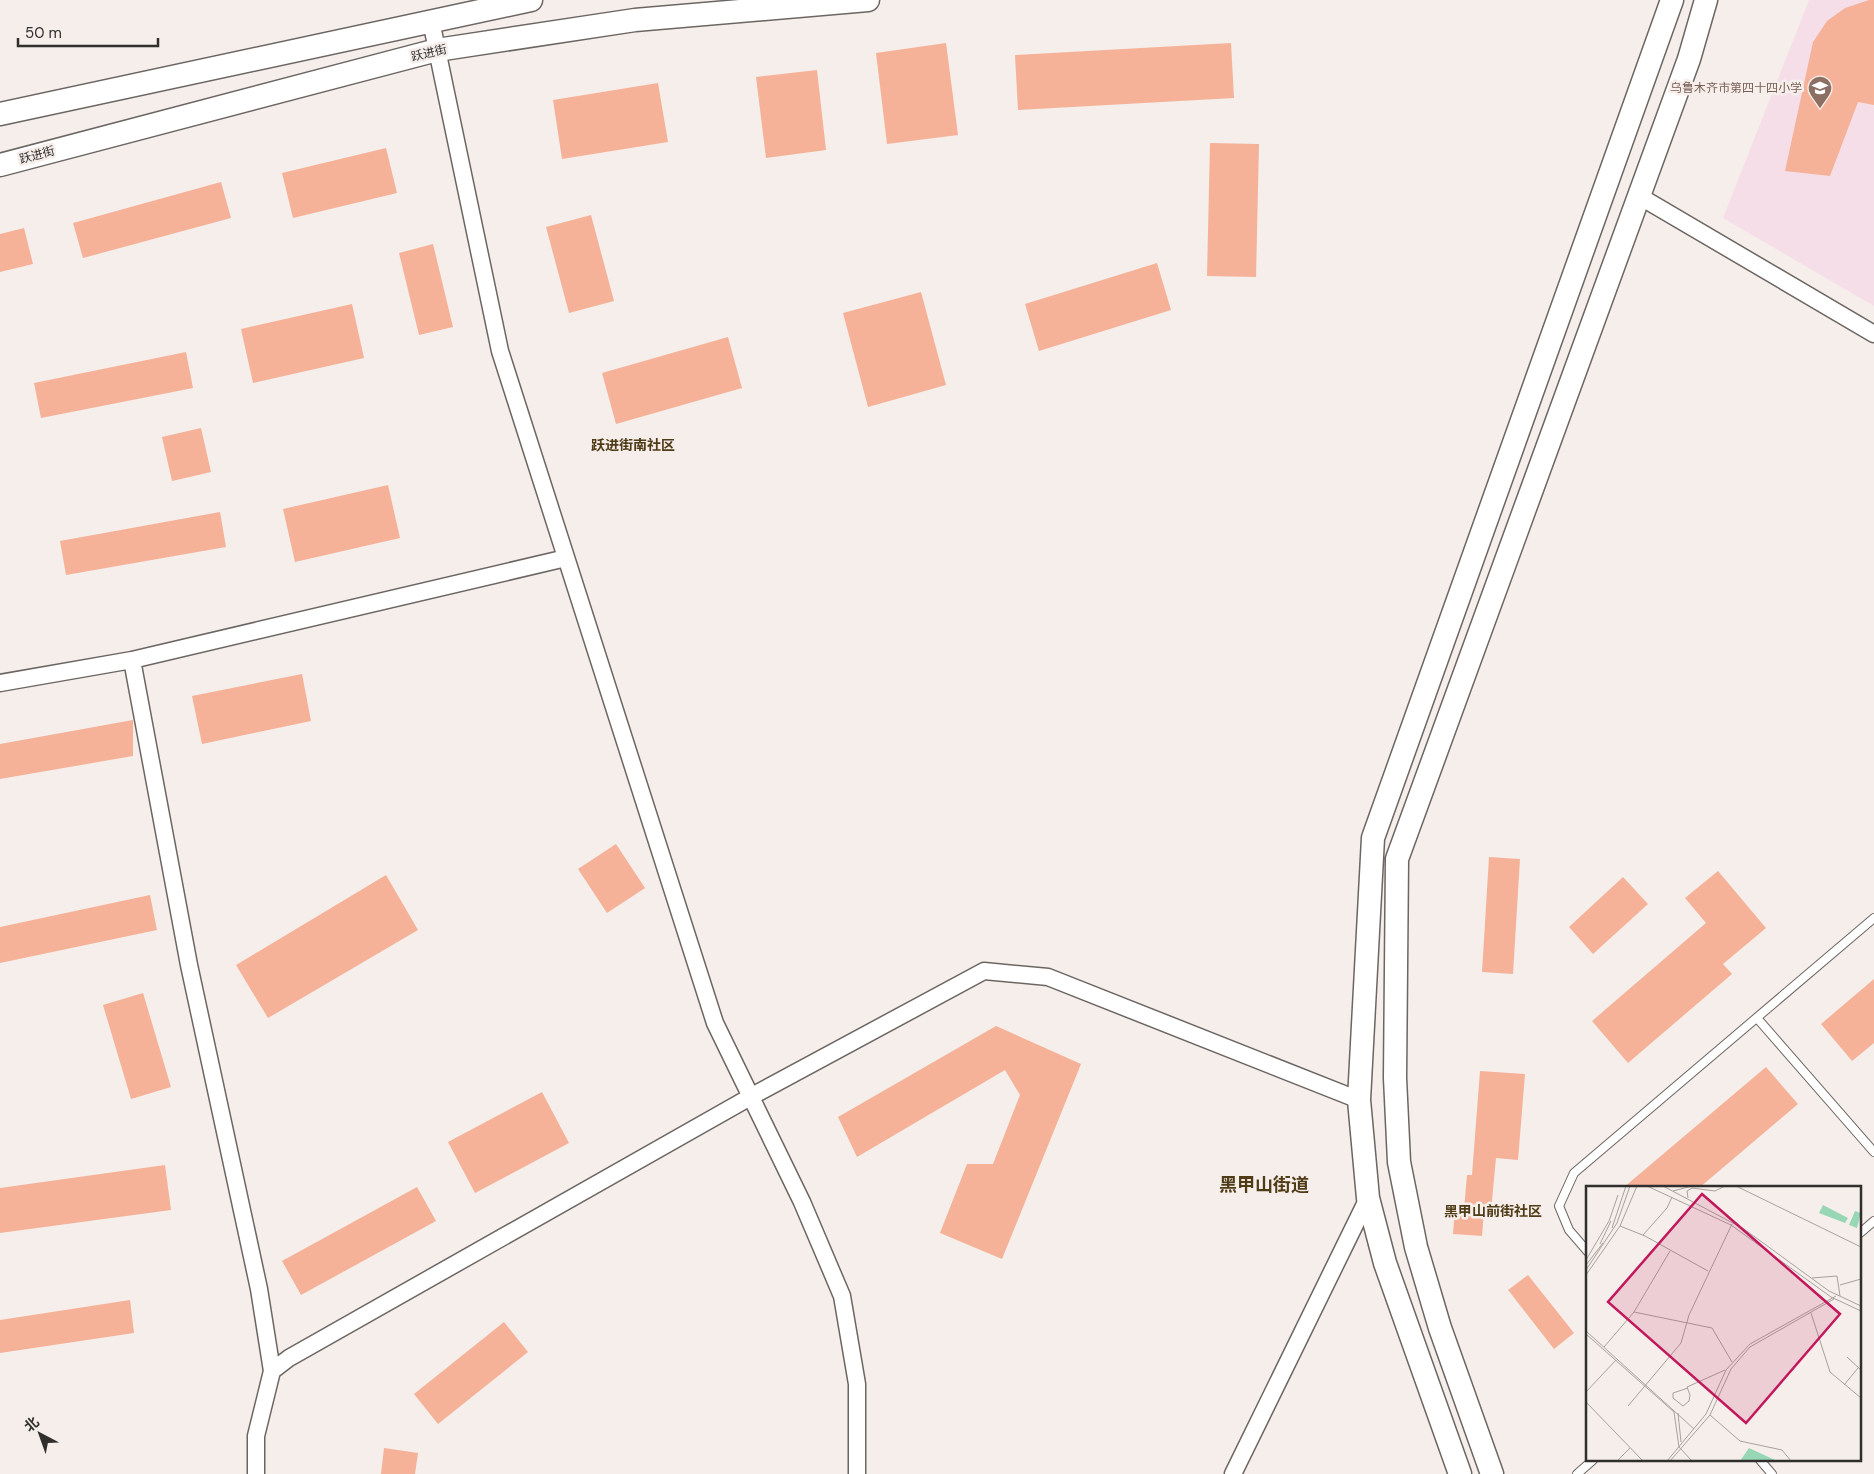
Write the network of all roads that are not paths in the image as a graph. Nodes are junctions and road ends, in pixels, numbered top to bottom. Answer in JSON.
{"nodes":[{"id":1,"x":531,"y":0,"type":"edge"},
{"id":2,"x":868,"y":0,"type":"edge"},
{"id":3,"x":1672,"y":0,"type":"edge"},
{"id":4,"x":1706,"y":0,"type":"edge"},
{"id":5,"x":431,"y":21,"type":"junction"},
{"id":6,"x":296,"y":49,"type":"junction"},
{"id":7,"x":437,"y":50,"type":"junction"},
{"id":8,"x":300,"y":86,"type":"junction"},
{"id":9,"x":0,"y":114,"type":"edge"},
{"id":10,"x":0,"y":165,"type":"edge"},
{"id":11,"x":1639,"y":196,"type":"junction"},
{"id":12,"x":1874,"y":334,"type":"edge"},
{"id":13,"x":566,"y":558,"type":"junction"},
{"id":14,"x":132,"y":660,"type":"junction"},
{"id":15,"x":0,"y":683,"type":"edge"},
{"id":16,"x":1874,"y":918,"type":"edge"},
{"id":17,"x":1757,"y":1018,"type":"junction"},
{"id":18,"x":752,"y":1096,"type":"junction"},
{"id":19,"x":1359,"y":1100,"type":"junction"},
{"id":20,"x":1874,"y":1152,"type":"edge"},
{"id":21,"x":1368,"y":1198,"type":"junction"},
{"id":22,"x":1874,"y":1222,"type":"edge"},
{"id":23,"x":1862,"y":1231,"type":"edge"},
{"id":24,"x":1586,"y":1250,"type":"edge"},
{"id":25,"x":272,"y":1370,"type":"junction"},
{"id":26,"x":1591,"y":1462,"type":"edge"},
{"id":27,"x":1762,"y":1462,"type":"edge"},
{"id":28,"x":256,"y":1474,"type":"edge"},
{"id":29,"x":857,"y":1474,"type":"edge"},
{"id":30,"x":1233,"y":1474,"type":"edge"},
{"id":31,"x":1460,"y":1474,"type":"edge"},
{"id":32,"x":1492,"y":1474,"type":"edge"},
{"id":33,"x":1577,"y":1474,"type":"edge"},
{"id":34,"x":1772,"y":1474,"type":"edge"}],
"edges":[{"from":1,"to":5,"type":"street"},
{"from":2,"to":7,"type":"street","name":"跃进街"},
{"from":3,"to":19,"type":"street"},
{"from":4,"to":11,"type":"street"},
{"from":5,"to":6,"type":"street"},
{"from":5,"to":7,"type":"street"},
{"from":6,"to":8,"type":"street"},
{"from":6,"to":9,"type":"street"},
{"from":7,"to":8,"type":"street","name":"跃进街"},
{"from":7,"to":13,"type":"street"},
{"from":8,"to":10,"type":"street","name":"跃进街"},
{"from":11,"to":12,"type":"street"},
{"from":11,"to":32,"type":"street"},
{"from":13,"to":14,"type":"street"},
{"from":13,"to":18,"type":"street"},
{"from":14,"to":15,"type":"street"},
{"from":14,"to":25,"type":"street"},
{"from":16,"to":17,"type":"lane"},
{"from":17,"to":20,"type":"lane"},
{"from":17,"to":24,"type":"lane"},
{"from":18,"to":19,"type":"street"},
{"from":18,"to":25,"type":"street"},
{"from":18,"to":29,"type":"street"},
{"from":19,"to":21,"type":"street"},
{"from":21,"to":30,"type":"street"},
{"from":21,"to":31,"type":"street"},
{"from":22,"to":23,"type":"lane"},
{"from":25,"to":28,"type":"street"},
{"from":26,"to":33,"type":"lane"},
{"from":27,"to":34,"type":"lane"}]}
